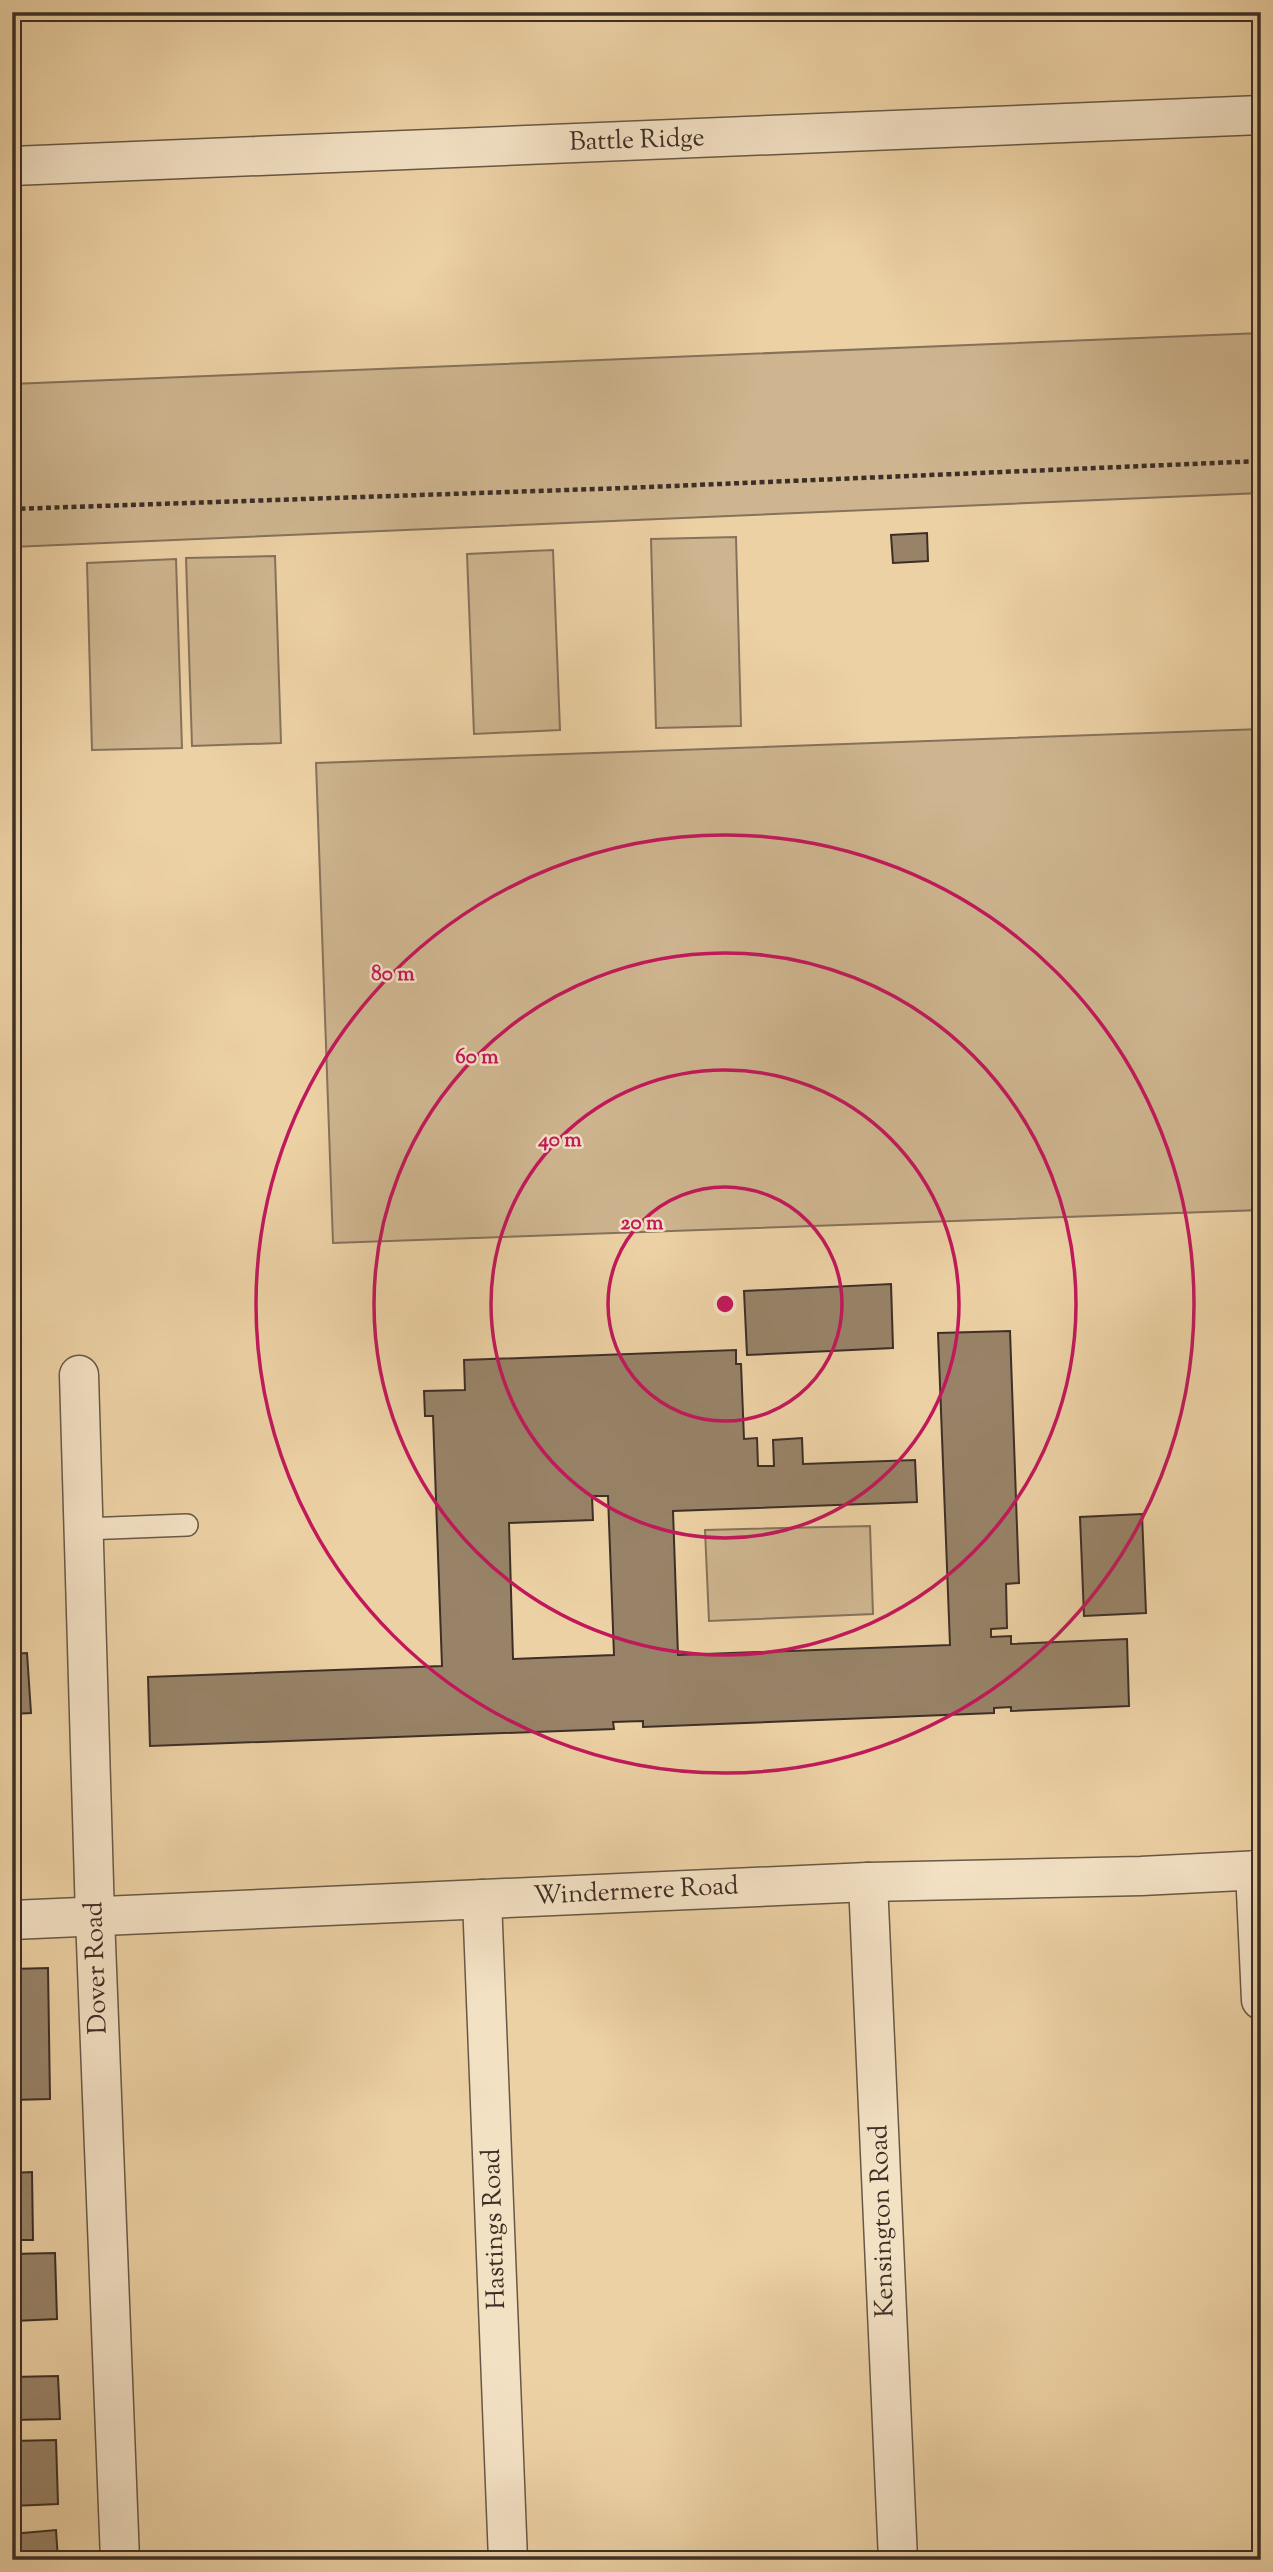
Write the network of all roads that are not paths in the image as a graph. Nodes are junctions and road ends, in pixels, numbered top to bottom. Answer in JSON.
{"nodes":[{"id":1,"x":1261,"y":116,"type":"edge"},
{"id":2,"x":12,"y":166,"type":"edge"},
{"id":3,"x":79,"y":1375,"type":"dead end"},
{"id":4,"x":187,"y":1525,"type":"dead end"},
{"id":5,"x":84,"y":1529,"type":"junction"},
{"id":6,"x":1258,"y":1870,"type":"edge"},
{"id":7,"x":869,"y":1882,"type":"junction"},
{"id":8,"x":482,"y":1899,"type":"junction"},
{"id":9,"x":95,"y":1917,"type":"junction"},
{"id":10,"x":12,"y":1920,"type":"edge"},
{"id":11,"x":1261,"y":2000,"type":"edge"},
{"id":12,"x":121,"y":2560,"type":"edge"},
{"id":13,"x":508,"y":2560,"type":"edge"},
{"id":14,"x":898,"y":2560,"type":"edge"}],
"edges":[{"from":1,"to":2,"type":"street","name":"Battle Ridge"},
{"from":3,"to":5,"type":"street","name":"Dover Road"},
{"from":4,"to":5,"type":"lane"},
{"from":5,"to":9,"type":"street","name":"Dover Road"},
{"from":6,"to":7,"type":"street","name":"Windermere Road"},
{"from":6,"to":11,"type":"street"},
{"from":7,"to":8,"type":"street","name":"Windermere Road"},
{"from":7,"to":14,"type":"street","name":"Kensington Road"},
{"from":8,"to":9,"type":"street","name":"Windermere Road"},
{"from":8,"to":13,"type":"street","name":"Hastings Road"},
{"from":9,"to":10,"type":"street","name":"Windermere Road"},
{"from":9,"to":12,"type":"street","name":"Dover Road"}]}
